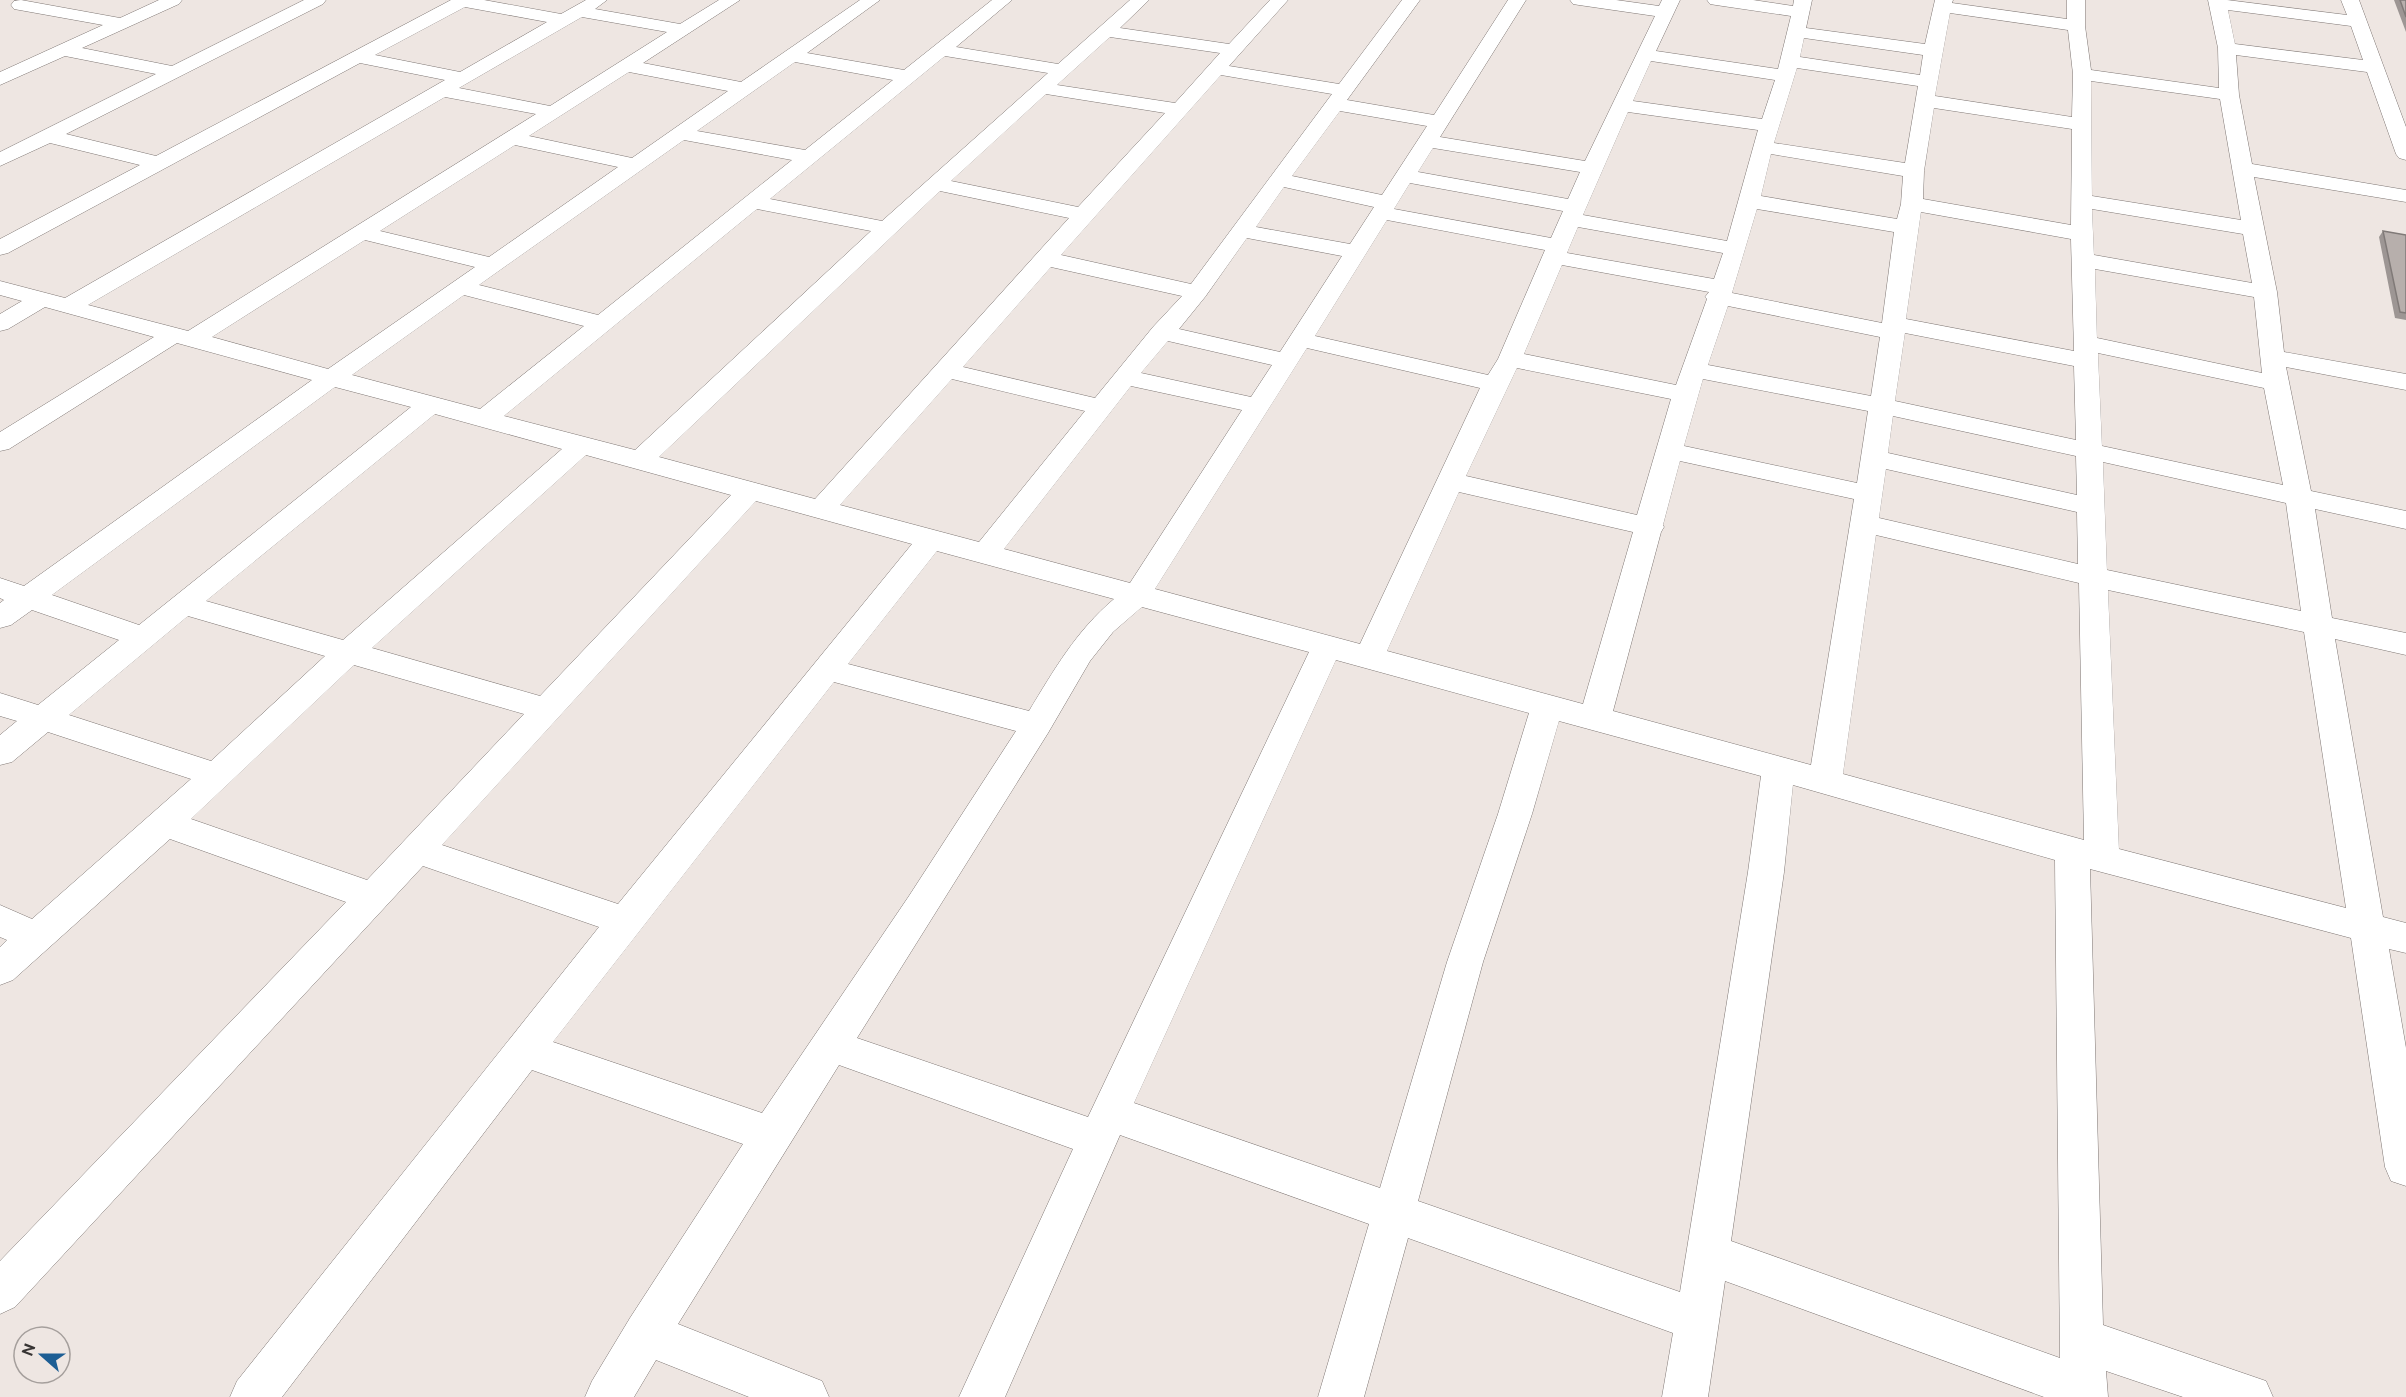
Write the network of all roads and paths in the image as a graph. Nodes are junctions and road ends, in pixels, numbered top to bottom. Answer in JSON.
{"nodes":[{"id":1,"x":173,"y":0,"type":"edge"},
{"id":2,"x":317,"y":0,"type":"edge"},
{"id":3,"x":598,"y":0,"type":"edge"},
{"id":4,"x":731,"y":0,"type":"edge"},
{"id":5,"x":1003,"y":0,"type":"edge"},
{"id":6,"x":1140,"y":0,"type":"edge"},
{"id":7,"x":1279,"y":0,"type":"edge"},
{"id":8,"x":1411,"y":0,"type":"edge"},
{"id":9,"x":1517,"y":0,"type":"edge"},
{"id":10,"x":1579,"y":0,"type":"edge"},
{"id":11,"x":1716,"y":0,"type":"edge"},
{"id":12,"x":2076,"y":0,"type":"edge"},
{"id":13,"x":2350,"y":0,"type":"edge"},
{"id":14,"x":463,"y":1,"type":"edge"},
{"id":15,"x":836,"y":1,"type":"edge"},
{"id":16,"x":2218,"y":2,"type":"edge"},
{"id":17,"x":26,"y":3,"type":"edge"},
{"id":18,"x":867,"y":3,"type":"edge"},
{"id":19,"x":1943,"y":4,"type":"edge"},
{"id":20,"x":1668,"y":6,"type":"edge"},
{"id":21,"x":0,"y":14,"type":"edge"},
{"id":22,"x":1800,"y":14,"type":"edge"},
{"id":23,"x":571,"y":16,"type":"junction"},
{"id":24,"x":2357,"y":22,"type":"junction"},
{"id":25,"x":120,"y":24,"type":"junction"},
{"id":26,"x":2076,"y":26,"type":"junction"},
{"id":27,"x":683,"y":30,"type":"junction"},
{"id":28,"x":1106,"y":31,"type":"junction"},
{"id":29,"x":2227,"y":48,"type":"junction"},
{"id":30,"x":63,"y":50,"type":"junction"},
{"id":31,"x":944,"y":50,"type":"junction"},
{"id":32,"x":1234,"y":50,"type":"junction"},
{"id":33,"x":1933,"y":51,"type":"junction"},
{"id":34,"x":1646,"y":55,"type":"junction"},
{"id":35,"x":794,"y":56,"type":"junction"},
{"id":36,"x":356,"y":57,"type":"junction"},
{"id":37,"x":627,"y":66,"type":"junction"},
{"id":38,"x":2372,"y":67,"type":"junction"},
{"id":39,"x":1061,"y":69,"type":"junction"},
{"id":40,"x":1217,"y":69,"type":"junction"},
{"id":41,"x":1787,"y":69,"type":"junction"},
{"id":42,"x":176,"y":72,"type":"junction"},
{"id":43,"x":2082,"y":74,"type":"junction"},
{"id":44,"x":910,"y":76,"type":"junction"},
{"id":45,"x":461,"y":78,"type":"junction"},
{"id":46,"x":0,"y":79,"type":"edge"},
{"id":47,"x":1042,"y":88,"type":"junction"},
{"id":48,"x":746,"y":89,"type":"junction"},
{"id":49,"x":440,"y":90,"type":"junction"},
{"id":50,"x":1928,"y":92,"type":"junction"},
{"id":51,"x":2229,"y":95,"type":"junction"},
{"id":52,"x":1340,"y":98,"type":"junction"},
{"id":53,"x":1622,"y":105,"type":"junction"},
{"id":54,"x":1179,"y":109,"type":"junction"},
{"id":55,"x":554,"y":112,"type":"junction"},
{"id":56,"x":2399,"y":118,"type":"edge"},
{"id":57,"x":2080,"y":124,"type":"junction"},
{"id":58,"x":1433,"y":131,"type":"junction"},
{"id":59,"x":682,"y":134,"type":"junction"},
{"id":60,"x":48,"y":136,"type":"junction"},
{"id":61,"x":1766,"y":137,"type":"junction"},
{"id":62,"x":513,"y":138,"type":"junction"},
{"id":63,"x":2406,"y":154,"type":"edge"},
{"id":64,"x":808,"y":158,"type":"junction"},
{"id":65,"x":0,"y":160,"type":"edge"},
{"id":66,"x":158,"y":163,"type":"junction"},
{"id":67,"x":636,"y":165,"type":"junction"},
{"id":68,"x":1592,"y":168,"type":"junction"},
{"id":69,"x":2242,"y":169,"type":"junction"},
{"id":70,"x":1914,"y":171,"type":"junction"},
{"id":71,"x":1405,"y":177,"type":"junction"},
{"id":72,"x":1279,"y":180,"type":"junction"},
{"id":73,"x":936,"y":184,"type":"junction"},
{"id":74,"x":2406,"y":196,"type":"edge"},
{"id":75,"x":1750,"y":201,"type":"junction"},
{"id":76,"x":2081,"y":201,"type":"junction"},
{"id":77,"x":755,"y":202,"type":"junction"},
{"id":78,"x":1385,"y":208,"type":"junction"},
{"id":79,"x":1572,"y":213,"type":"junction"},
{"id":80,"x":1083,"y":215,"type":"junction"},
{"id":81,"x":1909,"y":215,"type":"junction"},
{"id":82,"x":887,"y":228,"type":"junction"},
{"id":83,"x":2253,"y":229,"type":"junction"},
{"id":84,"x":1243,"y":231,"type":"junction"},
{"id":85,"x":362,"y":233,"type":"junction"},
{"id":86,"x":2083,"y":247,"type":"junction"},
{"id":87,"x":0,"y":248,"type":"edge"},
{"id":88,"x":1736,"y":249,"type":"junction"},
{"id":89,"x":1556,"y":251,"type":"junction"},
{"id":90,"x":1357,"y":252,"type":"junction"},
{"id":91,"x":1046,"y":259,"type":"junction"},
{"id":92,"x":494,"y":265,"type":"junction"},
{"id":93,"x":0,"y":288,"type":"edge"},
{"id":94,"x":463,"y":288,"type":"junction"},
{"id":95,"x":1197,"y":291,"type":"junction"},
{"id":96,"x":1719,"y":292,"type":"junction"},
{"id":97,"x":2265,"y":292,"type":"junction"},
{"id":98,"x":42,"y":299,"type":"junction"},
{"id":99,"x":69,"y":306,"type":"junction"},
{"id":100,"x":601,"y":323,"type":"junction"},
{"id":101,"x":0,"y":324,"type":"edge"},
{"id":102,"x":1893,"y":328,"type":"junction"},
{"id":103,"x":1161,"y":332,"type":"junction"},
{"id":104,"x":182,"y":337,"type":"junction"},
{"id":105,"x":1302,"y":340,"type":"junction"},
{"id":106,"x":2086,"y":352,"type":"junction"},
{"id":107,"x":1510,"y":358,"type":"junction"},
{"id":108,"x":1288,"y":361,"type":"junction"},
{"id":109,"x":946,"y":370,"type":"junction"},
{"id":110,"x":1695,"y":370,"type":"junction"},
{"id":111,"x":2275,"y":370,"type":"junction"},
{"id":112,"x":1125,"y":376,"type":"junction"},
{"id":113,"x":331,"y":378,"type":"junction"},
{"id":114,"x":2406,"y":382,"type":"edge"},
{"id":115,"x":1496,"y":384,"type":"junction"},
{"id":116,"x":1685,"y":394,"type":"junction"},
{"id":117,"x":431,"y":404,"type":"junction"},
{"id":118,"x":1257,"y":406,"type":"junction"},
{"id":119,"x":1881,"y":406,"type":"junction"},
{"id":120,"x":1101,"y":407,"type":"junction"},
{"id":121,"x":484,"y":419,"type":"junction"},
{"id":122,"x":0,"y":443,"type":"edge"},
{"id":123,"x":582,"y":445,"type":"junction"},
{"id":124,"x":1669,"y":451,"type":"junction"},
{"id":125,"x":2091,"y":453,"type":"junction"},
{"id":126,"x":1873,"y":458,"type":"junction"},
{"id":127,"x":639,"y":461,"type":"junction"},
{"id":128,"x":1450,"y":481,"type":"junction"},
{"id":129,"x":750,"y":491,"type":"junction"},
{"id":130,"x":1868,"y":495,"type":"junction"},
{"id":131,"x":2299,"y":496,"type":"junction"},
{"id":132,"x":2089,"y":506,"type":"junction"},
{"id":133,"x":821,"y":509,"type":"junction"},
{"id":134,"x":2406,"y":520,"type":"edge"},
{"id":135,"x":1864,"y":523,"type":"junction"},
{"id":136,"x":1650,"y":527,"type":"junction"},
{"id":137,"x":931,"y":539,"type":"junction"},
{"id":138,"x":985,"y":554,"type":"junction"},
{"id":139,"x":2094,"y":577,"type":"junction"},
{"id":140,"x":0,"y":588,"type":"edge"},
{"id":141,"x":1137,"y":595,"type":"junction"},
{"id":142,"x":28,"y":597,"type":"junction"},
{"id":143,"x":184,"y":605,"type":"junction"},
{"id":144,"x":0,"y":618,"type":"edge"},
{"id":145,"x":2318,"y":625,"type":"junction"},
{"id":146,"x":143,"y":637,"type":"junction"},
{"id":147,"x":2406,"y":644,"type":"edge"},
{"id":148,"x":1327,"y":647,"type":"junction"},
{"id":149,"x":348,"y":652,"type":"junction"},
{"id":150,"x":1369,"y":658,"type":"junction"},
{"id":151,"x":827,"y":669,"type":"junction"},
{"id":152,"x":0,"y":704,"type":"edge"},
{"id":153,"x":1547,"y":707,"type":"junction"},
{"id":154,"x":548,"y":710,"type":"junction"},
{"id":155,"x":1595,"y":718,"type":"junction"},
{"id":156,"x":43,"y":719,"type":"junction"},
{"id":157,"x":1037,"y":725,"type":"junction"},
{"id":158,"x":0,"y":753,"type":"edge"},
{"id":159,"x":1778,"y":768,"type":"junction"},
{"id":160,"x":217,"y":775,"type":"junction"},
{"id":161,"x":1825,"y":782,"type":"junction"},
{"id":162,"x":165,"y":823,"type":"junction"},
{"id":163,"x":417,"y":850,"type":"junction"},
{"id":164,"x":2087,"y":855,"type":"junction"},
{"id":165,"x":373,"y":897,"type":"junction"},
{"id":166,"x":0,"y":921,"type":"edge"},
{"id":167,"x":625,"y":921,"type":"junction"},
{"id":168,"x":2368,"y":928,"type":"junction"},
{"id":169,"x":36,"y":937,"type":"junction"},
{"id":170,"x":2406,"y":938,"type":"edge"},
{"id":171,"x":0,"y":969,"type":"edge"},
{"id":172,"x":829,"y":1045,"type":"junction"},
{"id":173,"x":525,"y":1050,"type":"junction"},
{"id":174,"x":1105,"y":1126,"type":"junction"},
{"id":175,"x":771,"y":1135,"type":"junction"},
{"id":176,"x":2406,"y":1167,"type":"edge"},
{"id":177,"x":1395,"y":1212,"type":"junction"},
{"id":178,"x":1707,"y":1253,"type":"junction"},
{"id":179,"x":0,"y":1292,"type":"edge"},
{"id":180,"x":1698,"y":1320,"type":"junction"},
{"id":181,"x":646,"y":1334,"type":"junction"},
{"id":182,"x":2081,"y":1340,"type":"junction"},
{"id":183,"x":2084,"y":1393,"type":"edge"},
{"id":184,"x":253,"y":1397,"type":"edge"},
{"id":185,"x":608,"y":1397,"type":"edge"},
{"id":186,"x":806,"y":1397,"type":"edge"},
{"id":187,"x":982,"y":1397,"type":"edge"},
{"id":188,"x":1341,"y":1397,"type":"edge"},
{"id":189,"x":1685,"y":1397,"type":"edge"},
{"id":190,"x":2250,"y":1397,"type":"edge"}],
"edges":[{"from":1,"to":25,"type":"street"},
{"from":2,"to":42,"type":"street"},
{"from":3,"to":23,"type":"street"},
{"from":4,"to":27,"type":"street"},
{"from":5,"to":31,"type":"street"},
{"from":6,"to":28,"type":"street"},
{"from":7,"to":32,"type":"street"},
{"from":8,"to":52,"type":"street"},
{"from":9,"to":58,"type":"street"},
{"from":10,"to":20,"type":"street"},
{"from":11,"to":22,"type":"street"},
{"from":12,"to":26,"type":"street"},
{"from":13,"to":24,"type":"street"},
{"from":14,"to":23,"type":"street"},
{"from":14,"to":36,"type":"street"},
{"from":15,"to":18,"type":"street"},
{"from":16,"to":24,"type":"street"},
{"from":16,"to":29,"type":"street"},
{"from":17,"to":21,"type":"street"},
{"from":17,"to":25,"type":"street"},
{"from":18,"to":35,"type":"street"},
{"from":19,"to":26,"type":"street"},
{"from":19,"to":33,"type":"street"},
{"from":20,"to":34,"type":"street"},
{"from":22,"to":33,"type":"street"},
{"from":22,"to":41,"type":"street"},
{"from":23,"to":27,"type":"street"},
{"from":23,"to":45,"type":"street"},
{"from":24,"to":38,"type":"street"},
{"from":25,"to":30,"type":"street"},
{"from":26,"to":43,"type":"street"},
{"from":27,"to":37,"type":"street"},
{"from":28,"to":32,"type":"street"},
{"from":28,"to":39,"type":"street"},
{"from":29,"to":38,"type":"street"},
{"from":29,"to":51,"type":"street"},
{"from":30,"to":42,"type":"street"},
{"from":30,"to":46,"type":"street"},
{"from":31,"to":39,"type":"street"},
{"from":31,"to":44,"type":"street"},
{"from":32,"to":40,"type":"street"},
{"from":33,"to":50,"type":"street"},
{"from":34,"to":41,"type":"street"},
{"from":34,"to":53,"type":"street"},
{"from":35,"to":44,"type":"street"},
{"from":35,"to":48,"type":"street"},
{"from":36,"to":45,"type":"street"},
{"from":36,"to":66,"type":"street"},
{"from":37,"to":48,"type":"street"},
{"from":37,"to":55,"type":"street"},
{"from":38,"to":56,"type":"street"},
{"from":39,"to":47,"type":"street"},
{"from":40,"to":52,"type":"street"},
{"from":40,"to":54,"type":"street"},
{"from":41,"to":50,"type":"street"},
{"from":41,"to":61,"type":"street"},
{"from":42,"to":60,"type":"street"},
{"from":43,"to":51,"type":"street"},
{"from":43,"to":57,"type":"street"},
{"from":44,"to":64,"type":"street"},
{"from":45,"to":49,"type":"street"},
{"from":47,"to":54,"type":"street"},
{"from":47,"to":73,"type":"street"},
{"from":48,"to":59,"type":"street"},
{"from":49,"to":55,"type":"street"},
{"from":49,"to":99,"type":"street"},
{"from":50,"to":57,"type":"street"},
{"from":50,"to":70,"type":"street"},
{"from":51,"to":69,"type":"street"},
{"from":52,"to":58,"type":"street"},
{"from":52,"to":72,"type":"street"},
{"from":53,"to":61,"type":"street"},
{"from":53,"to":68,"type":"street"},
{"from":54,"to":80,"type":"street"},
{"from":55,"to":62,"type":"street"},
{"from":56,"to":63,"type":"street"},
{"from":57,"to":76,"type":"street"},
{"from":58,"to":68,"type":"street"},
{"from":58,"to":71,"type":"street"},
{"from":59,"to":64,"type":"street"},
{"from":59,"to":67,"type":"street"},
{"from":60,"to":65,"type":"street"},
{"from":60,"to":66,"type":"street"},
{"from":61,"to":70,"type":"street"},
{"from":61,"to":75,"type":"street"},
{"from":62,"to":67,"type":"street"},
{"from":62,"to":85,"type":"street"},
{"from":64,"to":77,"type":"street"},
{"from":66,"to":87,"type":"street"},
{"from":67,"to":92,"type":"street"},
{"from":68,"to":79,"type":"street"},
{"from":69,"to":74,"type":"street"},
{"from":69,"to":83,"type":"street"},
{"from":70,"to":81,"type":"street"},
{"from":71,"to":78,"type":"street"},
{"from":71,"to":79,"type":"street"},
{"from":72,"to":78,"type":"street"},
{"from":72,"to":84,"type":"street"},
{"from":73,"to":80,"type":"street"},
{"from":73,"to":82,"type":"street"},
{"from":75,"to":81,"type":"street"},
{"from":75,"to":88,"type":"street"},
{"from":76,"to":83,"type":"street"},
{"from":76,"to":86,"type":"street"},
{"from":77,"to":82,"type":"street"},
{"from":77,"to":100,"type":"street"},
{"from":78,"to":89,"type":"street"},
{"from":78,"to":90,"type":"street"},
{"from":79,"to":88,"type":"street"},
{"from":79,"to":89,"type":"street"},
{"from":80,"to":91,"type":"street"},
{"from":81,"to":86,"type":"street"},
{"from":81,"to":102,"type":"street"},
{"from":82,"to":127,"type":"street"},
{"from":83,"to":97,"type":"street"},
{"from":84,"to":90,"type":"street"},
{"from":84,"to":95,"type":"street"},
{"from":85,"to":92,"type":"street"},
{"from":85,"to":104,"type":"street"},
{"from":86,"to":97,"type":"street"},
{"from":86,"to":106,"type":"street"},
{"from":88,"to":96,"type":"street"},
{"from":89,"to":96,"type":"street"},
{"from":89,"to":107,"type":"street"},
{"from":90,"to":105,"type":"street"},
{"from":91,"to":95,"type":"street"},
{"from":91,"to":109,"type":"street"},
{"from":92,"to":94,"type":"street"},
{"from":93,"to":98,"type":"street"},
{"from":94,"to":100,"type":"street"},
{"from":94,"to":113,"type":"street"},
{"from":95,"to":103,"type":"street"},
{"from":96,"to":102,"type":"street"},
{"from":96,"to":110,"type":"street"},
{"from":97,"to":111,"type":"street"},
{"from":98,"to":99,"type":"street"},
{"from":98,"to":101,"type":"street"},
{"from":99,"to":104,"type":"street"},
{"from":100,"to":121,"type":"street"},
{"from":102,"to":106,"type":"street"},
{"from":102,"to":119,"type":"street"},
{"from":103,"to":108,"type":"street"},
{"from":103,"to":112,"type":"street"},
{"from":104,"to":113,"type":"street"},
{"from":104,"to":122,"type":"street"},
{"from":105,"to":108,"type":"street"},
{"from":105,"to":115,"type":"street"},
{"from":106,"to":111,"type":"street"},
{"from":106,"to":125,"type":"street"},
{"from":107,"to":115,"type":"street"},
{"from":107,"to":116,"type":"street"},
{"from":108,"to":118,"type":"street"},
{"from":109,"to":120,"type":"street"},
{"from":109,"to":133,"type":"street"},
{"from":110,"to":116,"type":"street"},
{"from":110,"to":119,"type":"street"},
{"from":111,"to":114,"type":"street"},
{"from":111,"to":131,"type":"street"},
{"from":112,"to":118,"type":"street"},
{"from":112,"to":120,"type":"street"},
{"from":113,"to":117,"type":"street"},
{"from":113,"to":142,"type":"street"},
{"from":115,"to":128,"type":"street"},
{"from":116,"to":124,"type":"street"},
{"from":117,"to":121,"type":"street"},
{"from":117,"to":143,"type":"street"},
{"from":118,"to":141,"type":"street"},
{"from":119,"to":125,"type":"street"},
{"from":119,"to":126,"type":"street"},
{"from":120,"to":138,"type":"street"},
{"from":121,"to":123,"type":"street"},
{"from":123,"to":127,"type":"street"},
{"from":123,"to":149,"type":"street"},
{"from":124,"to":130,"type":"street"},
{"from":124,"to":136,"type":"street"},
{"from":125,"to":131,"type":"street"},
{"from":125,"to":132,"type":"street"},
{"from":126,"to":130,"type":"street"},
{"from":126,"to":132,"type":"street"},
{"from":127,"to":129,"type":"street"},
{"from":128,"to":136,"type":"street"},
{"from":128,"to":150,"type":"street"},
{"from":129,"to":133,"type":"street"},
{"from":129,"to":154,"type":"street"},
{"from":130,"to":135,"type":"street"},
{"from":131,"to":134,"type":"street"},
{"from":131,"to":145,"type":"street"},
{"from":132,"to":139,"type":"street"},
{"from":133,"to":137,"type":"street"},
{"from":135,"to":139,"type":"street"},
{"from":135,"to":161,"type":"street"},
{"from":136,"to":155,"type":"street"},
{"from":137,"to":138,"type":"street"},
{"from":137,"to":151,"type":"street"},
{"from":138,"to":141,"type":"street"},
{"from":139,"to":145,"type":"street"},
{"from":139,"to":164,"type":"street"},
{"from":140,"to":142,"type":"street"},
{"from":141,"to":148,"type":"street"},
{"from":141,"to":157,"type":"street"},
{"from":142,"to":144,"type":"street"},
{"from":142,"to":146,"type":"street"},
{"from":143,"to":146,"type":"street"},
{"from":143,"to":149,"type":"street"},
{"from":145,"to":147,"type":"street"},
{"from":145,"to":168,"type":"street"},
{"from":146,"to":156,"type":"street"},
{"from":148,"to":150,"type":"street"},
{"from":148,"to":174,"type":"street"},
{"from":149,"to":154,"type":"street"},
{"from":149,"to":160,"type":"street"},
{"from":150,"to":153,"type":"street"},
{"from":151,"to":157,"type":"street"},
{"from":151,"to":167,"type":"street"},
{"from":152,"to":156,"type":"street"},
{"from":153,"to":155,"type":"street"},
{"from":153,"to":177,"type":"street"},
{"from":154,"to":163,"type":"street"},
{"from":155,"to":159,"type":"street"},
{"from":156,"to":158,"type":"street"},
{"from":156,"to":160,"type":"street"},
{"from":157,"to":172,"type":"street"},
{"from":159,"to":161,"type":"street"},
{"from":159,"to":178,"type":"street"},
{"from":160,"to":162,"type":"street"},
{"from":161,"to":164,"type":"street"},
{"from":162,"to":165,"type":"street"},
{"from":162,"to":169,"type":"street"},
{"from":163,"to":165,"type":"street"},
{"from":163,"to":167,"type":"street"},
{"from":164,"to":168,"type":"street"},
{"from":164,"to":182,"type":"street"},
{"from":165,"to":179,"type":"street"},
{"from":166,"to":169,"type":"street"},
{"from":167,"to":173,"type":"street"},
{"from":168,"to":170,"type":"street"},
{"from":168,"to":176,"type":"street"},
{"from":169,"to":171,"type":"street"},
{"from":172,"to":174,"type":"street"},
{"from":172,"to":175,"type":"street"},
{"from":173,"to":175,"type":"street"},
{"from":173,"to":184,"type":"street"},
{"from":174,"to":177,"type":"street"},
{"from":174,"to":187,"type":"street"},
{"from":175,"to":181,"type":"street"},
{"from":177,"to":180,"type":"street"},
{"from":177,"to":188,"type":"street"},
{"from":178,"to":180,"type":"street"},
{"from":178,"to":183,"type":"street"},
{"from":180,"to":189,"type":"street"},
{"from":181,"to":185,"type":"street"},
{"from":181,"to":186,"type":"street"},
{"from":182,"to":183,"type":"street"},
{"from":182,"to":190,"type":"street"}]}
